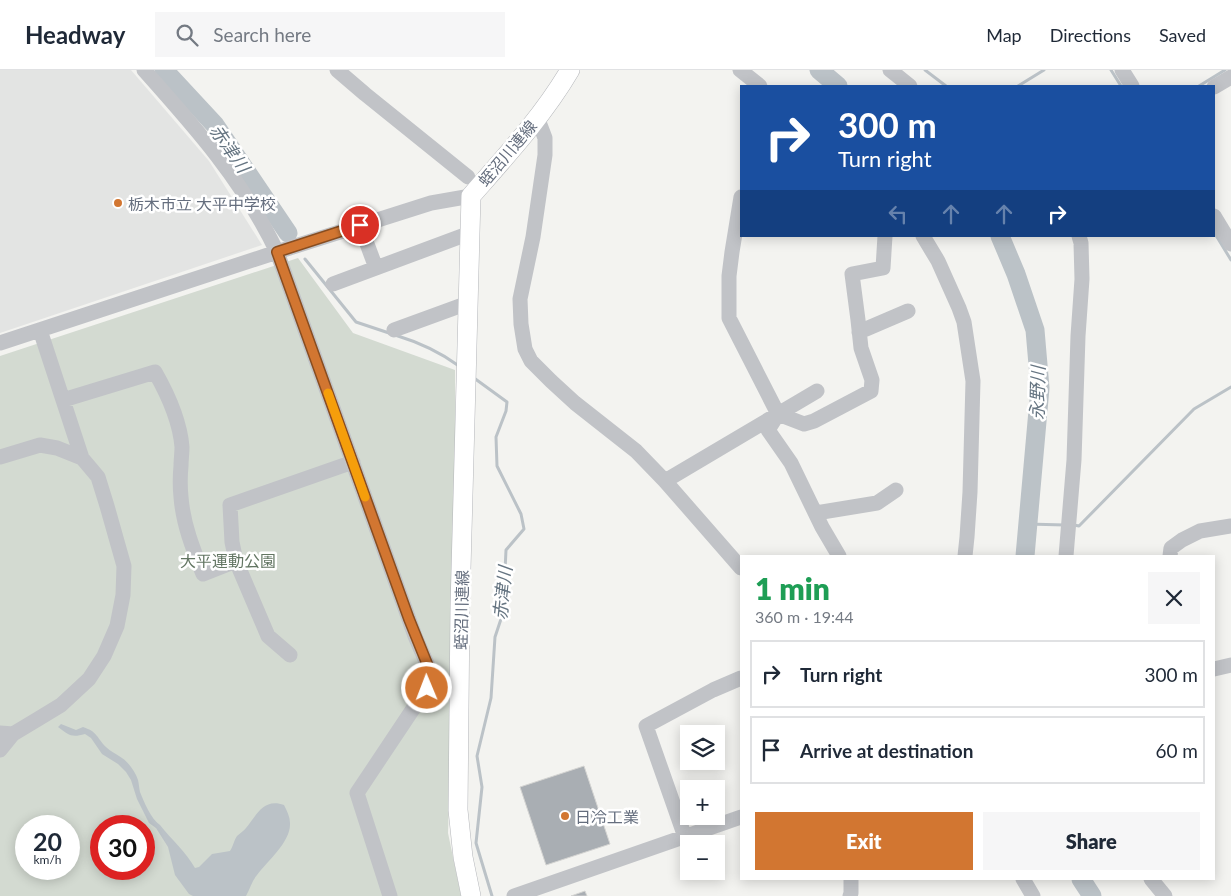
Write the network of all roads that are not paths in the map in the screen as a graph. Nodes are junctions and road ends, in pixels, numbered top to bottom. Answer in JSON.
{"nodes":[{"id":1,"x":144,"y":70,"type":"edge"},
{"id":2,"x":337,"y":70,"type":"edge"},
{"id":3,"x":570,"y":70,"type":"edge"},
{"id":4,"x":740,"y":70,"type":"edge"},
{"id":5,"x":890,"y":70,"type":"edge"},
{"id":6,"x":1122,"y":70,"type":"edge"},
{"id":7,"x":1231,"y":77,"type":"edge"},
{"id":8,"x":759,"y":85,"type":"edge"},
{"id":9,"x":909,"y":85,"type":"edge"},
{"id":10,"x":1131,"y":85,"type":"edge"},
{"id":11,"x":1215,"y":86,"type":"edge"},
{"id":12,"x":538,"y":117,"type":"junction"},
{"id":13,"x":468,"y":177,"type":"dead end"},
{"id":14,"x":471,"y":196,"type":"junction"},
{"id":15,"x":740,"y":203,"type":"edge"},
{"id":16,"x":1215,"y":218,"type":"edge"},
{"id":17,"x":360,"y":225,"type":"junction"},
{"id":18,"x":470,"y":233,"type":"junction"},
{"id":19,"x":885,"y":237,"type":"edge"},
{"id":20,"x":924,"y":237,"type":"edge"},
{"id":21,"x":1079,"y":237,"type":"edge"},
{"id":22,"x":1231,"y":244,"type":"edge"},
{"id":23,"x":277,"y":252,"type":"junction"},
{"id":24,"x":376,"y":268,"type":"junction"},
{"id":25,"x":333,"y":284,"type":"dead end"},
{"id":26,"x":468,"y":303,"type":"junction"},
{"id":27,"x":908,"y":311,"type":"dead end"},
{"id":28,"x":40,"y":330,"type":"junction"},
{"id":29,"x":394,"y":330,"type":"dead end"},
{"id":30,"x":859,"y":332,"type":"junction"},
{"id":31,"x":0,"y":343,"type":"edge"},
{"id":32,"x":817,"y":391,"type":"dead end"},
{"id":33,"x":63,"y":400,"type":"junction"},
{"id":34,"x":778,"y":414,"type":"junction"},
{"id":35,"x":0,"y":457,"type":"edge"},
{"id":36,"x":82,"y":458,"type":"junction"},
{"id":37,"x":353,"y":462,"type":"junction"},
{"id":38,"x":665,"y":481,"type":"junction"},
{"id":39,"x":896,"y":490,"type":"dead end"},
{"id":40,"x":816,"y":513,"type":"junction"},
{"id":41,"x":1231,"y":526,"type":"edge"},
{"id":42,"x":838,"y":555,"type":"edge"},
{"id":43,"x":965,"y":555,"type":"edge"},
{"id":44,"x":1066,"y":555,"type":"edge"},
{"id":45,"x":1170,"y":555,"type":"edge"},
{"id":46,"x":236,"y":561,"type":"junction"},
{"id":47,"x":740,"y":567,"type":"edge"},
{"id":48,"x":290,"y":654,"type":"dead end"},
{"id":49,"x":740,"y":678,"type":"edge"},
{"id":50,"x":6,"y":733,"type":"edge"},
{"id":51,"x":0,"y":750,"type":"edge"},
{"id":52,"x":740,"y":817,"type":"edge"},
{"id":53,"x":684,"y":835,"type":"edge"},
{"id":54,"x":691,"y":835,"type":"edge"},
{"id":55,"x":680,"y":839,"type":"edge"},
{"id":56,"x":1024,"y":880,"type":"edge"},
{"id":57,"x":1152,"y":880,"type":"edge"},
{"id":58,"x":390,"y":896,"type":"edge"},
{"id":59,"x":471,"y":896,"type":"edge"},
{"id":60,"x":514,"y":896,"type":"edge"},
{"id":61,"x":1033,"y":896,"type":"edge"},
{"id":62,"x":1165,"y":896,"type":"edge"}],
"edges":[{"from":1,"to":23,"type":"street"},
{"from":2,"to":13,"type":"street"},
{"from":3,"to":12,"type":"main road","name":"蛭沼川連線"},
{"from":4,"to":8,"type":"street"},
{"from":5,"to":9,"type":"street"},
{"from":6,"to":10,"type":"street"},
{"from":7,"to":11,"type":"street"},
{"from":12,"to":14,"type":"main road","name":"蛭沼川連線"},
{"from":12,"to":38,"type":"street"},
{"from":14,"to":17,"type":"street"},
{"from":14,"to":18,"type":"main road","name":"蛭沼川連線"},
{"from":15,"to":34,"type":"street"},
{"from":16,"to":22,"type":"street"},
{"from":17,"to":23,"type":"street"},
{"from":17,"to":24,"type":"street"},
{"from":18,"to":24,"type":"street"},
{"from":18,"to":26,"type":"main road","name":"蛭沼川連線"},
{"from":19,"to":30,"type":"street"},
{"from":20,"to":43,"type":"street"},
{"from":21,"to":44,"type":"street"},
{"from":23,"to":28,"type":"street"},
{"from":23,"to":37,"type":"street"},
{"from":24,"to":25,"type":"street"},
{"from":26,"to":29,"type":"street"},
{"from":26,"to":59,"type":"main road","name":"蛭沼川連線"},
{"from":27,"to":30,"type":"street"},
{"from":28,"to":31,"type":"street"},
{"from":28,"to":33,"type":"street"},
{"from":30,"to":34,"type":"street"},
{"from":32,"to":34,"type":"street"},
{"from":33,"to":36,"type":"street"},
{"from":33,"to":46,"type":"street"},
{"from":34,"to":38,"type":"street"},
{"from":34,"to":40,"type":"street"},
{"from":35,"to":36,"type":"street"},
{"from":36,"to":50,"type":"street"},
{"from":37,"to":46,"type":"street"},
{"from":37,"to":58,"type":"street"},
{"from":38,"to":47,"type":"street"},
{"from":39,"to":40,"type":"street"},
{"from":40,"to":42,"type":"street"},
{"from":41,"to":45,"type":"street"},
{"from":46,"to":48,"type":"street"},
{"from":49,"to":53,"type":"street"},
{"from":50,"to":51,"type":"street"},
{"from":52,"to":54,"type":"street"},
{"from":55,"to":60,"type":"street"},
{"from":56,"to":61,"type":"street"},
{"from":57,"to":62,"type":"street"}]}
